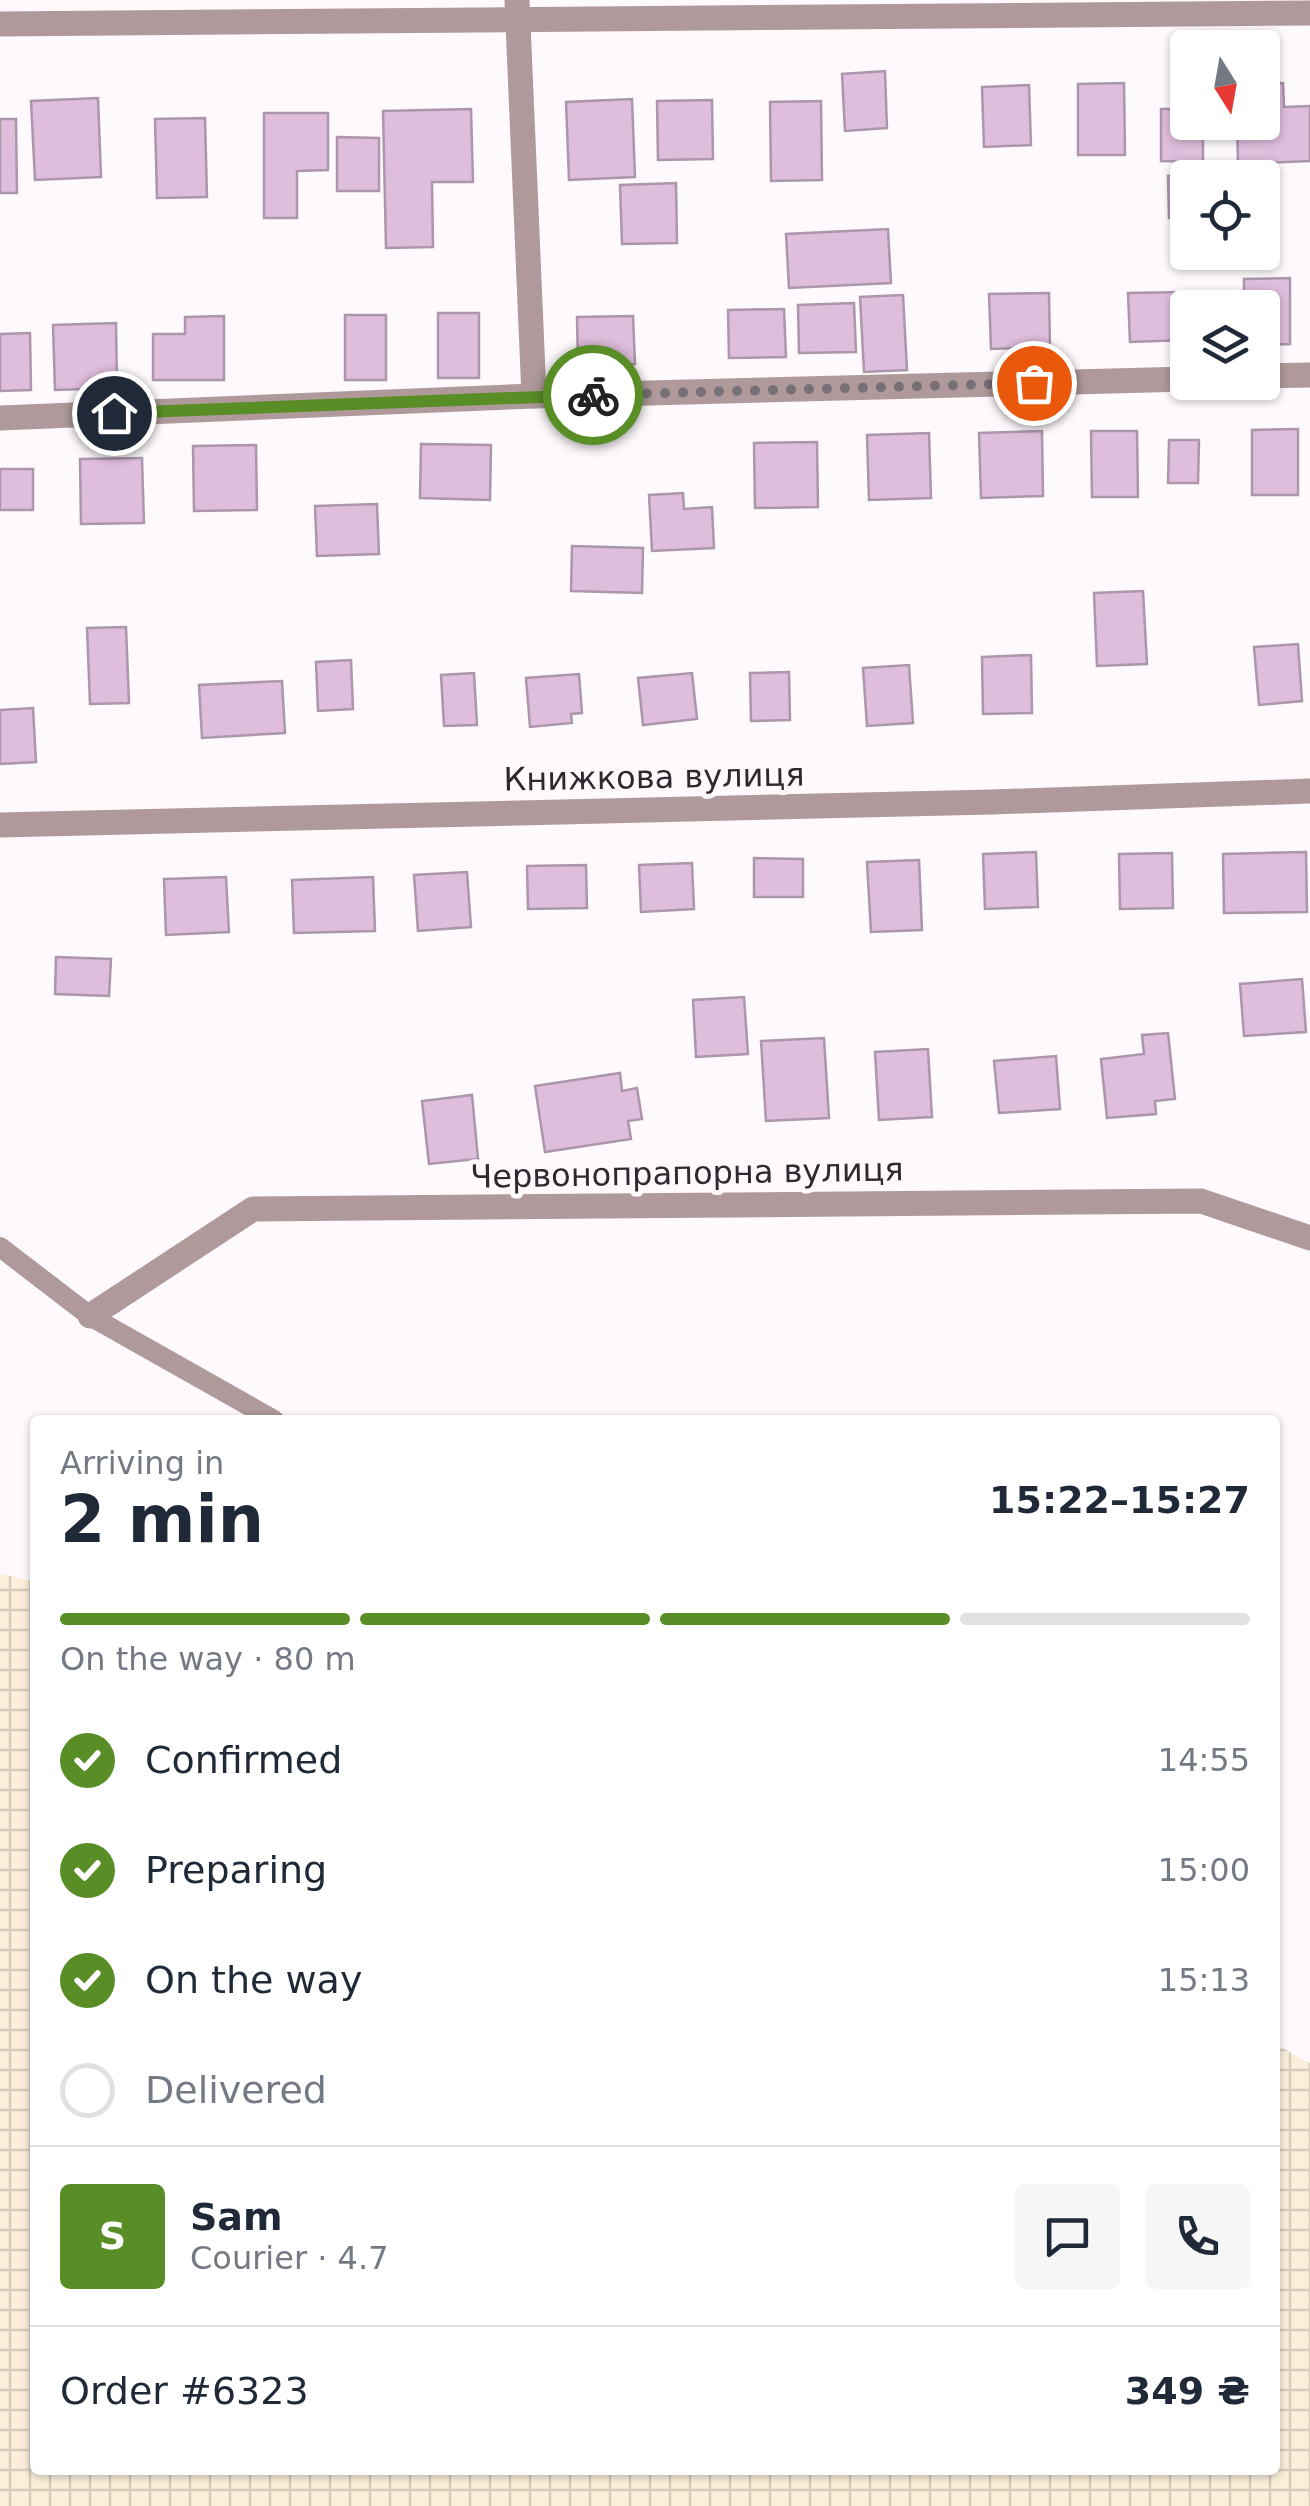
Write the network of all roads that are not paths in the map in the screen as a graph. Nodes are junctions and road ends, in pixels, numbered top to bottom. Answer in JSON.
{"nodes":[{"id":1,"x":517,"y":11,"type":"edge"},
{"id":2,"x":1310,"y":14,"type":"edge"},
{"id":3,"x":0,"y":24,"type":"edge"},
{"id":4,"x":1310,"y":375,"type":"edge"},
{"id":5,"x":1280,"y":376,"type":"edge"},
{"id":6,"x":1170,"y":378,"type":"edge"},
{"id":7,"x":534,"y":396,"type":"junction"},
{"id":8,"x":0,"y":418,"type":"edge"},
{"id":9,"x":1310,"y":790,"type":"edge"},
{"id":10,"x":0,"y":826,"type":"edge"},
{"id":11,"x":1310,"y":1238,"type":"edge"},
{"id":12,"x":0,"y":1247,"type":"edge"},
{"id":13,"x":90,"y":1316,"type":"junction"},
{"id":14,"x":265,"y":1415,"type":"edge"}],
"edges":[{"from":1,"to":2,"type":"street"},
{"from":1,"to":3,"type":"street"},
{"from":1,"to":7,"type":"street"},
{"from":4,"to":5,"type":"street"},
{"from":6,"to":7,"type":"street"},
{"from":7,"to":8,"type":"street"},
{"from":9,"to":10,"type":"street","name":"Книжкова вулиця"},
{"from":11,"to":13,"type":"street","name":"Червонопрапорна вулиця"},
{"from":12,"to":13,"type":"lane"},
{"from":13,"to":14,"type":"lane"}]}
